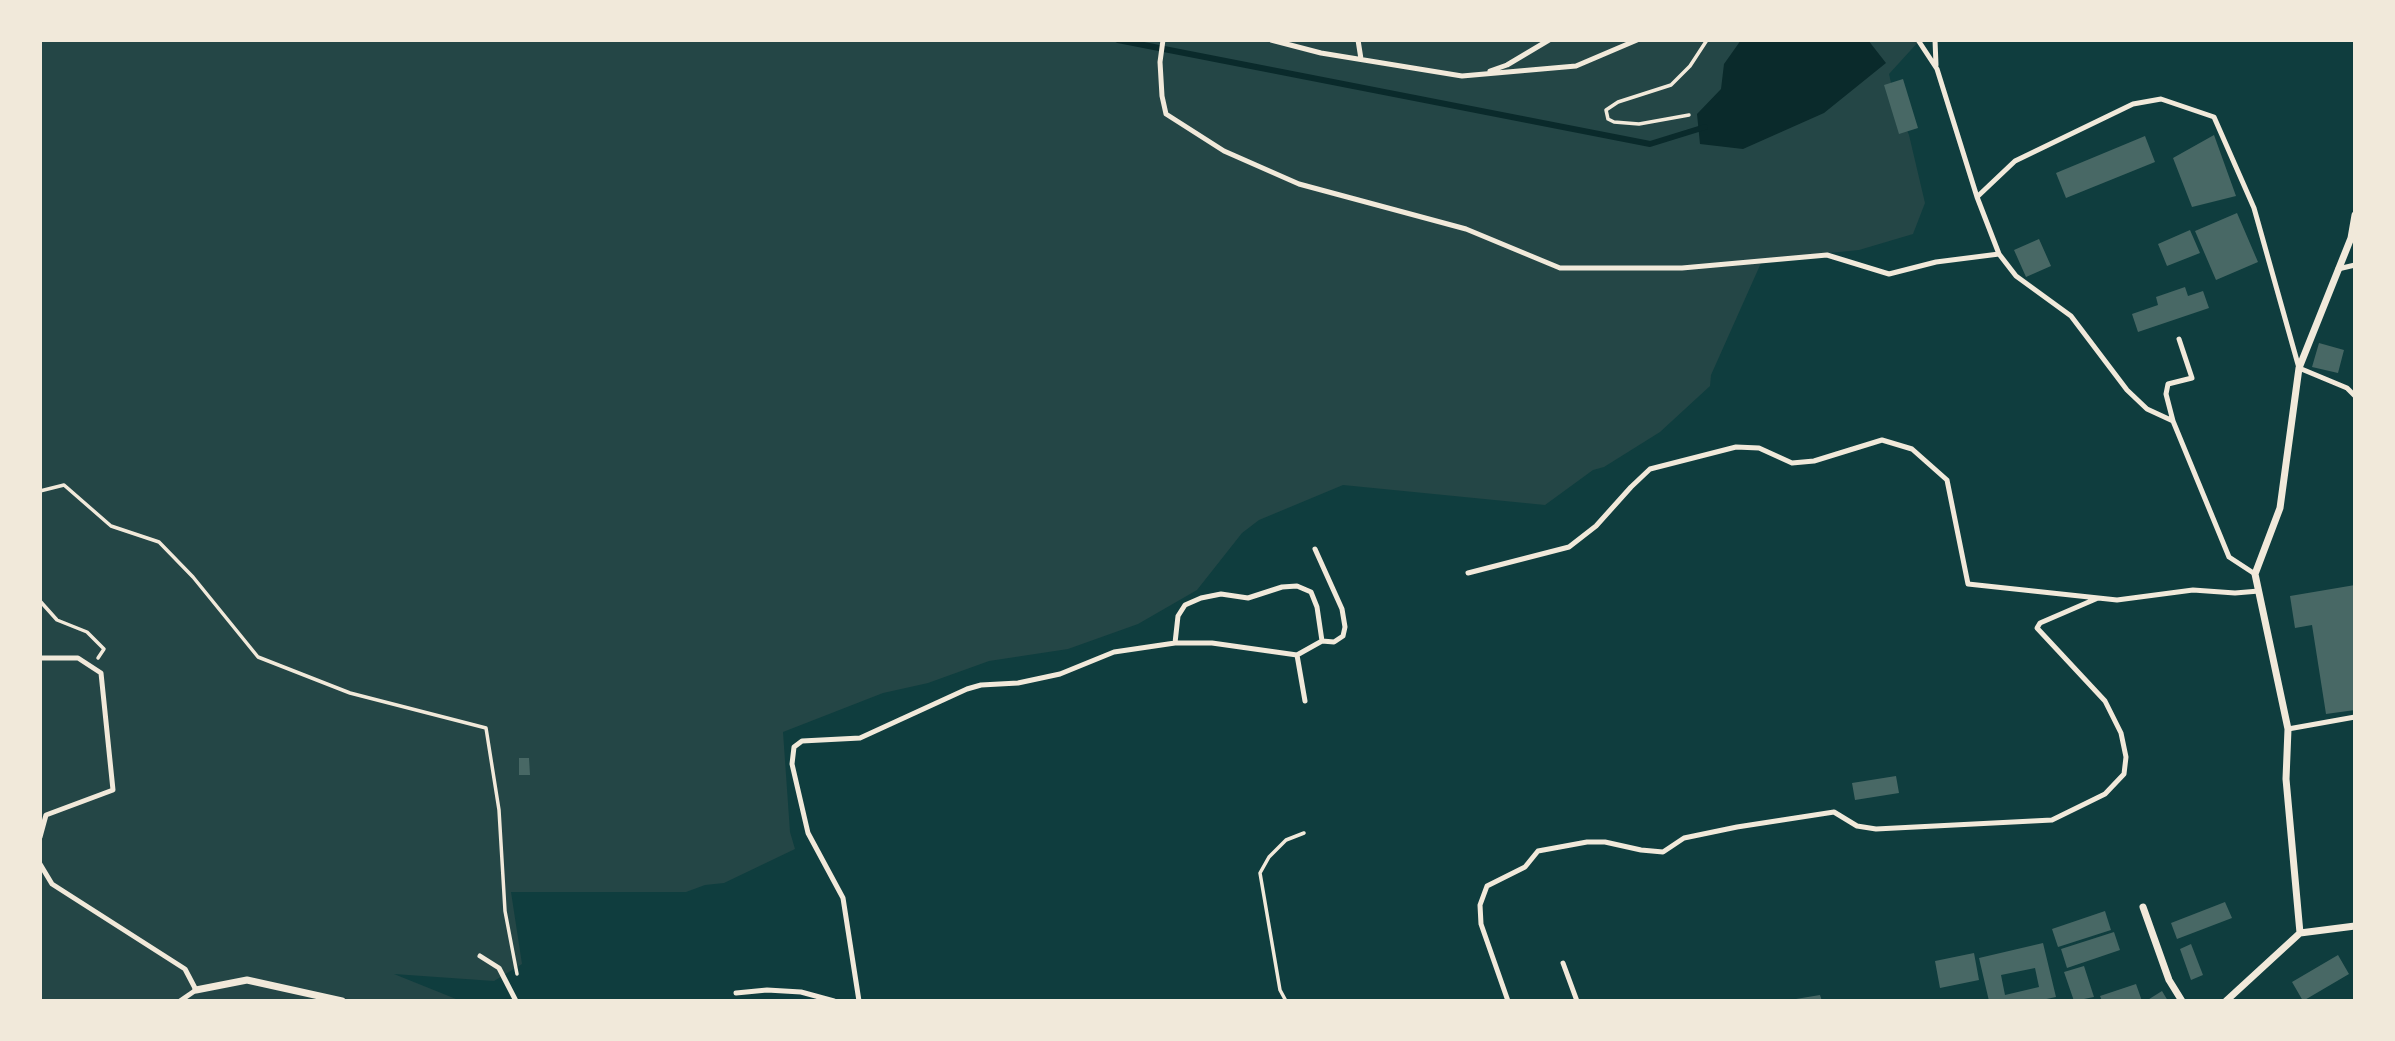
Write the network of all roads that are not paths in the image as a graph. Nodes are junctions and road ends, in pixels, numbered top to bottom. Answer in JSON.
{"nodes":[{"id":1,"x":1163,"y":40,"type":"edge"},
{"id":2,"x":1271,"y":40,"type":"edge"},
{"id":3,"x":1358,"y":40,"type":"edge"},
{"id":4,"x":1549,"y":40,"type":"edge"},
{"id":5,"x":1637,"y":40,"type":"edge"},
{"id":6,"x":1935,"y":40,"type":"edge"},
{"id":7,"x":1920,"y":43,"type":"edge"},
{"id":8,"x":1361,"y":60,"type":"junction"},
{"id":9,"x":1937,"y":69,"type":"junction"},
{"id":10,"x":1483,"y":74,"type":"junction"},
{"id":11,"x":1977,"y":197,"type":"junction"},
{"id":12,"x":2355,"y":215,"type":"edge"},
{"id":13,"x":1999,"y":254,"type":"junction"},
{"id":14,"x":2355,"y":265,"type":"edge"},
{"id":15,"x":2338,"y":269,"type":"junction"},
{"id":16,"x":2179,"y":339,"type":"dead end"},
{"id":17,"x":2299,"y":368,"type":"junction"},
{"id":18,"x":2355,"y":396,"type":"edge"},
{"id":19,"x":2174,"y":421,"type":"junction"},
{"id":20,"x":1315,"y":550,"type":"dead end"},
{"id":21,"x":1468,"y":573,"type":"dead end"},
{"id":22,"x":2255,"y":574,"type":"junction"},
{"id":23,"x":2259,"y":591,"type":"junction"},
{"id":24,"x":2098,"y":598,"type":"junction"},
{"id":25,"x":1322,"y":641,"type":"junction"},
{"id":26,"x":1175,"y":643,"type":"junction"},
{"id":27,"x":1297,"y":655,"type":"junction"},
{"id":28,"x":40,"y":658,"type":"edge"},
{"id":29,"x":1305,"y":701,"type":"dead end"},
{"id":30,"x":2355,"y":717,"type":"edge"},
{"id":31,"x":2288,"y":729,"type":"junction"},
{"id":32,"x":40,"y":837,"type":"edge"},
{"id":33,"x":40,"y":864,"type":"edge"},
{"id":34,"x":2143,"y":907,"type":"dead end"},
{"id":35,"x":2355,"y":926,"type":"edge"},
{"id":36,"x":2300,"y":933,"type":"junction"},
{"id":37,"x":480,"y":956,"type":"dead end"},
{"id":38,"x":1563,"y":963,"type":"dead end"},
{"id":39,"x":195,"y":990,"type":"junction"},
{"id":40,"x":736,"y":993,"type":"dead end"},
{"id":41,"x":180,"y":1001,"type":"edge"},
{"id":42,"x":342,"y":1001,"type":"edge"},
{"id":43,"x":516,"y":1001,"type":"edge"},
{"id":44,"x":834,"y":1001,"type":"edge"},
{"id":45,"x":859,"y":1001,"type":"edge"},
{"id":46,"x":1508,"y":1001,"type":"edge"},
{"id":47,"x":1577,"y":1001,"type":"edge"},
{"id":48,"x":2182,"y":1001,"type":"edge"},
{"id":49,"x":2226,"y":1001,"type":"edge"}],
"edges":[{"from":1,"to":13,"type":"lane"},
{"from":2,"to":8,"type":"lane"},
{"from":3,"to":8,"type":"lane"},
{"from":4,"to":10,"type":"lane"},
{"from":5,"to":10,"type":"lane"},
{"from":6,"to":9,"type":"lane"},
{"from":7,"to":9,"type":"lane"},
{"from":8,"to":10,"type":"lane"},
{"from":9,"to":11,"type":"lane"},
{"from":11,"to":13,"type":"lane"},
{"from":11,"to":17,"type":"lane"},
{"from":12,"to":15,"type":"street"},
{"from":13,"to":19,"type":"lane"},
{"from":14,"to":15,"type":"lane"},
{"from":15,"to":17,"type":"street"},
{"from":16,"to":19,"type":"lane"},
{"from":17,"to":18,"type":"lane"},
{"from":17,"to":22,"type":"street"},
{"from":19,"to":22,"type":"lane"},
{"from":20,"to":25,"type":"lane"},
{"from":21,"to":24,"type":"lane"},
{"from":22,"to":23,"type":"street"},
{"from":23,"to":24,"type":"lane"},
{"from":23,"to":31,"type":"street"},
{"from":24,"to":46,"type":"lane"},
{"from":25,"to":26,"type":"lane"},
{"from":25,"to":27,"type":"lane"},
{"from":26,"to":27,"type":"lane"},
{"from":26,"to":45,"type":"lane"},
{"from":27,"to":29,"type":"lane"},
{"from":28,"to":32,"type":"lane"},
{"from":30,"to":31,"type":"lane"},
{"from":31,"to":36,"type":"street"},
{"from":33,"to":39,"type":"lane"},
{"from":34,"to":48,"type":"street"},
{"from":35,"to":36,"type":"street"},
{"from":36,"to":49,"type":"street"},
{"from":37,"to":43,"type":"lane"},
{"from":38,"to":47,"type":"lane"},
{"from":39,"to":41,"type":"lane"},
{"from":39,"to":42,"type":"street"},
{"from":40,"to":44,"type":"lane"}]}
